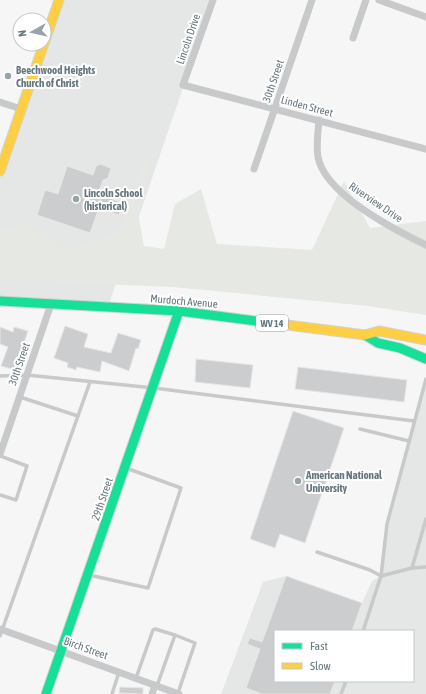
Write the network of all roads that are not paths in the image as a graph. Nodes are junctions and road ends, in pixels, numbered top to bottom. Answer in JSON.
{"nodes":[{"id":1,"x":59,"y":0,"type":"edge"},
{"id":2,"x":213,"y":0,"type":"edge"},
{"id":3,"x":312,"y":0,"type":"edge"},
{"id":4,"x":366,"y":0,"type":"edge"},
{"id":5,"x":379,"y":0,"type":"edge"},
{"id":6,"x":426,"y":17,"type":"edge"},
{"id":7,"x":353,"y":38,"type":"dead end"},
{"id":8,"x":183,"y":86,"type":"joint"},
{"id":9,"x":0,"y":102,"type":"edge"},
{"id":10,"x":21,"y":109,"type":"junction"},
{"id":11,"x":275,"y":109,"type":"junction"},
{"id":12,"x":318,"y":120,"type":"junction"},
{"id":13,"x":426,"y":148,"type":"edge"},
{"id":14,"x":254,"y":169,"type":"dead end"},
{"id":15,"x":0,"y":171,"type":"edge"},
{"id":16,"x":426,"y":245,"type":"edge"},
{"id":17,"x":0,"y":301,"type":"edge"},
{"id":18,"x":51,"y":304,"type":"junction"},
{"id":19,"x":179,"y":311,"type":"junction"},
{"id":20,"x":365,"y":335,"type":"junction"},
{"id":21,"x":426,"y":340,"type":"edge"},
{"id":22,"x":424,"y":357,"type":"edge"},
{"id":23,"x":27,"y":375,"type":"junction"},
{"id":24,"x":0,"y":376,"type":"edge"},
{"id":25,"x":426,"y":379,"type":"edge"},
{"id":26,"x":90,"y":382,"type":"junction"},
{"id":27,"x":154,"y":388,"type":"junction"},
{"id":28,"x":20,"y":397,"type":"junction"},
{"id":29,"x":78,"y":416,"type":"junction"},
{"id":30,"x":414,"y":420,"type":"junction"},
{"id":31,"x":360,"y":429,"type":"dead end"},
{"id":32,"x":409,"y":441,"type":"junction"},
{"id":33,"x":0,"y":455,"type":"edge"},
{"id":34,"x":126,"y":468,"type":"junction"},
{"id":35,"x":0,"y":495,"type":"edge"},
{"id":36,"x":426,"y":519,"type":"edge"},
{"id":37,"x":421,"y":534,"type":"junction"},
{"id":38,"x":426,"y":534,"type":"edge"},
{"id":39,"x":317,"y":552,"type":"dead end"},
{"id":40,"x":426,"y":567,"type":"edge"},
{"id":41,"x":412,"y":568,"type":"junction"},
{"id":42,"x":88,"y":575,"type":"junction"},
{"id":43,"x":381,"y":576,"type":"junction"},
{"id":44,"x":363,"y":630,"type":"edge"},
{"id":45,"x":1,"y":632,"type":"edge"},
{"id":46,"x":175,"y":635,"type":"junction"},
{"id":47,"x":61,"y":650,"type":"junction"},
{"id":48,"x":119,"y":672,"type":"junction"},
{"id":49,"x":136,"y":678,"type":"junction"},
{"id":50,"x":346,"y":682,"type":"edge"},
{"id":51,"x":156,"y":685,"type":"junction"},
{"id":52,"x":46,"y":694,"type":"edge"},
{"id":53,"x":112,"y":694,"type":"edge"},
{"id":54,"x":152,"y":694,"type":"edge"},
{"id":55,"x":178,"y":694,"type":"edge"},
{"id":56,"x":341,"y":694,"type":"edge"}],
"edges":[{"from":1,"to":10,"type":"street"},
{"from":2,"to":8,"type":"street","name":"Lincoln Drive"},
{"from":3,"to":11,"type":"street","name":"30th Street"},
{"from":4,"to":7,"type":"street"},
{"from":5,"to":6,"type":"street"},
{"from":8,"to":11,"type":"street","name":"Linden Street"},
{"from":9,"to":10,"type":"street"},
{"from":10,"to":15,"type":"street"},
{"from":11,"to":12,"type":"street","name":"Linden Street"},
{"from":11,"to":14,"type":"street","name":"30th Street"},
{"from":12,"to":13,"type":"street","name":"Linden Street"},
{"from":12,"to":16,"type":"street","name":"Riverview Drive"},
{"from":17,"to":18,"type":"street","name":"Murdoch Avenue","number":"WV 14"},
{"from":18,"to":19,"type":"street","name":"Murdoch Avenue","number":"WV 14"},
{"from":18,"to":23,"type":"street","name":"30th Street"},
{"from":19,"to":20,"type":"street","name":"Murdoch Avenue","number":"WV 14"},
{"from":19,"to":27,"type":"street","name":"29th Street"},
{"from":20,"to":21,"type":"street","name":"Murdoch Avenue","number":"WV 14"},
{"from":20,"to":22,"type":"street","name":"Murdoch Avenue","number":"WV 14"},
{"from":23,"to":24,"type":"lane"},
{"from":23,"to":26,"type":"lane"},
{"from":23,"to":28,"type":"street","name":"30th Street"},
{"from":25,"to":30,"type":"lane"},
{"from":26,"to":27,"type":"lane"},
{"from":26,"to":29,"type":"lane"},
{"from":27,"to":30,"type":"lane"},
{"from":27,"to":34,"type":"street","name":"29th Street"},
{"from":28,"to":29,"type":"lane"},
{"from":28,"to":33,"type":"street","name":"30th Street"},
{"from":29,"to":45,"type":"lane"},
{"from":30,"to":32,"type":"lane"},
{"from":31,"to":32,"type":"lane"},
{"from":32,"to":43,"type":"lane"},
{"from":33,"to":35,"type":"lane"},
{"from":34,"to":42,"type":"street","name":"29th Street"},
{"from":34,"to":42,"type":"lane"},
{"from":36,"to":37,"type":"lane"},
{"from":37,"to":38,"type":"lane"},
{"from":37,"to":41,"type":"lane"},
{"from":39,"to":43,"type":"lane"},
{"from":40,"to":41,"type":"lane"},
{"from":41,"to":43,"type":"lane"},
{"from":42,"to":47,"type":"street","name":"29th Street"},
{"from":43,"to":44,"type":"lane"},
{"from":45,"to":47,"type":"street","name":"Birch Street"},
{"from":46,"to":49,"type":"lane"},
{"from":46,"to":51,"type":"lane"},
{"from":46,"to":55,"type":"lane"},
{"from":47,"to":48,"type":"street","name":"Birch Street"},
{"from":47,"to":52,"type":"street","name":"29th Street"},
{"from":48,"to":49,"type":"street","name":"Birch Street"},
{"from":48,"to":53,"type":"lane"},
{"from":49,"to":51,"type":"street","name":"Birch Street"},
{"from":50,"to":56,"type":"lane"},
{"from":51,"to":54,"type":"street"},
{"from":51,"to":55,"type":"street","name":"Birch Street"}]}
